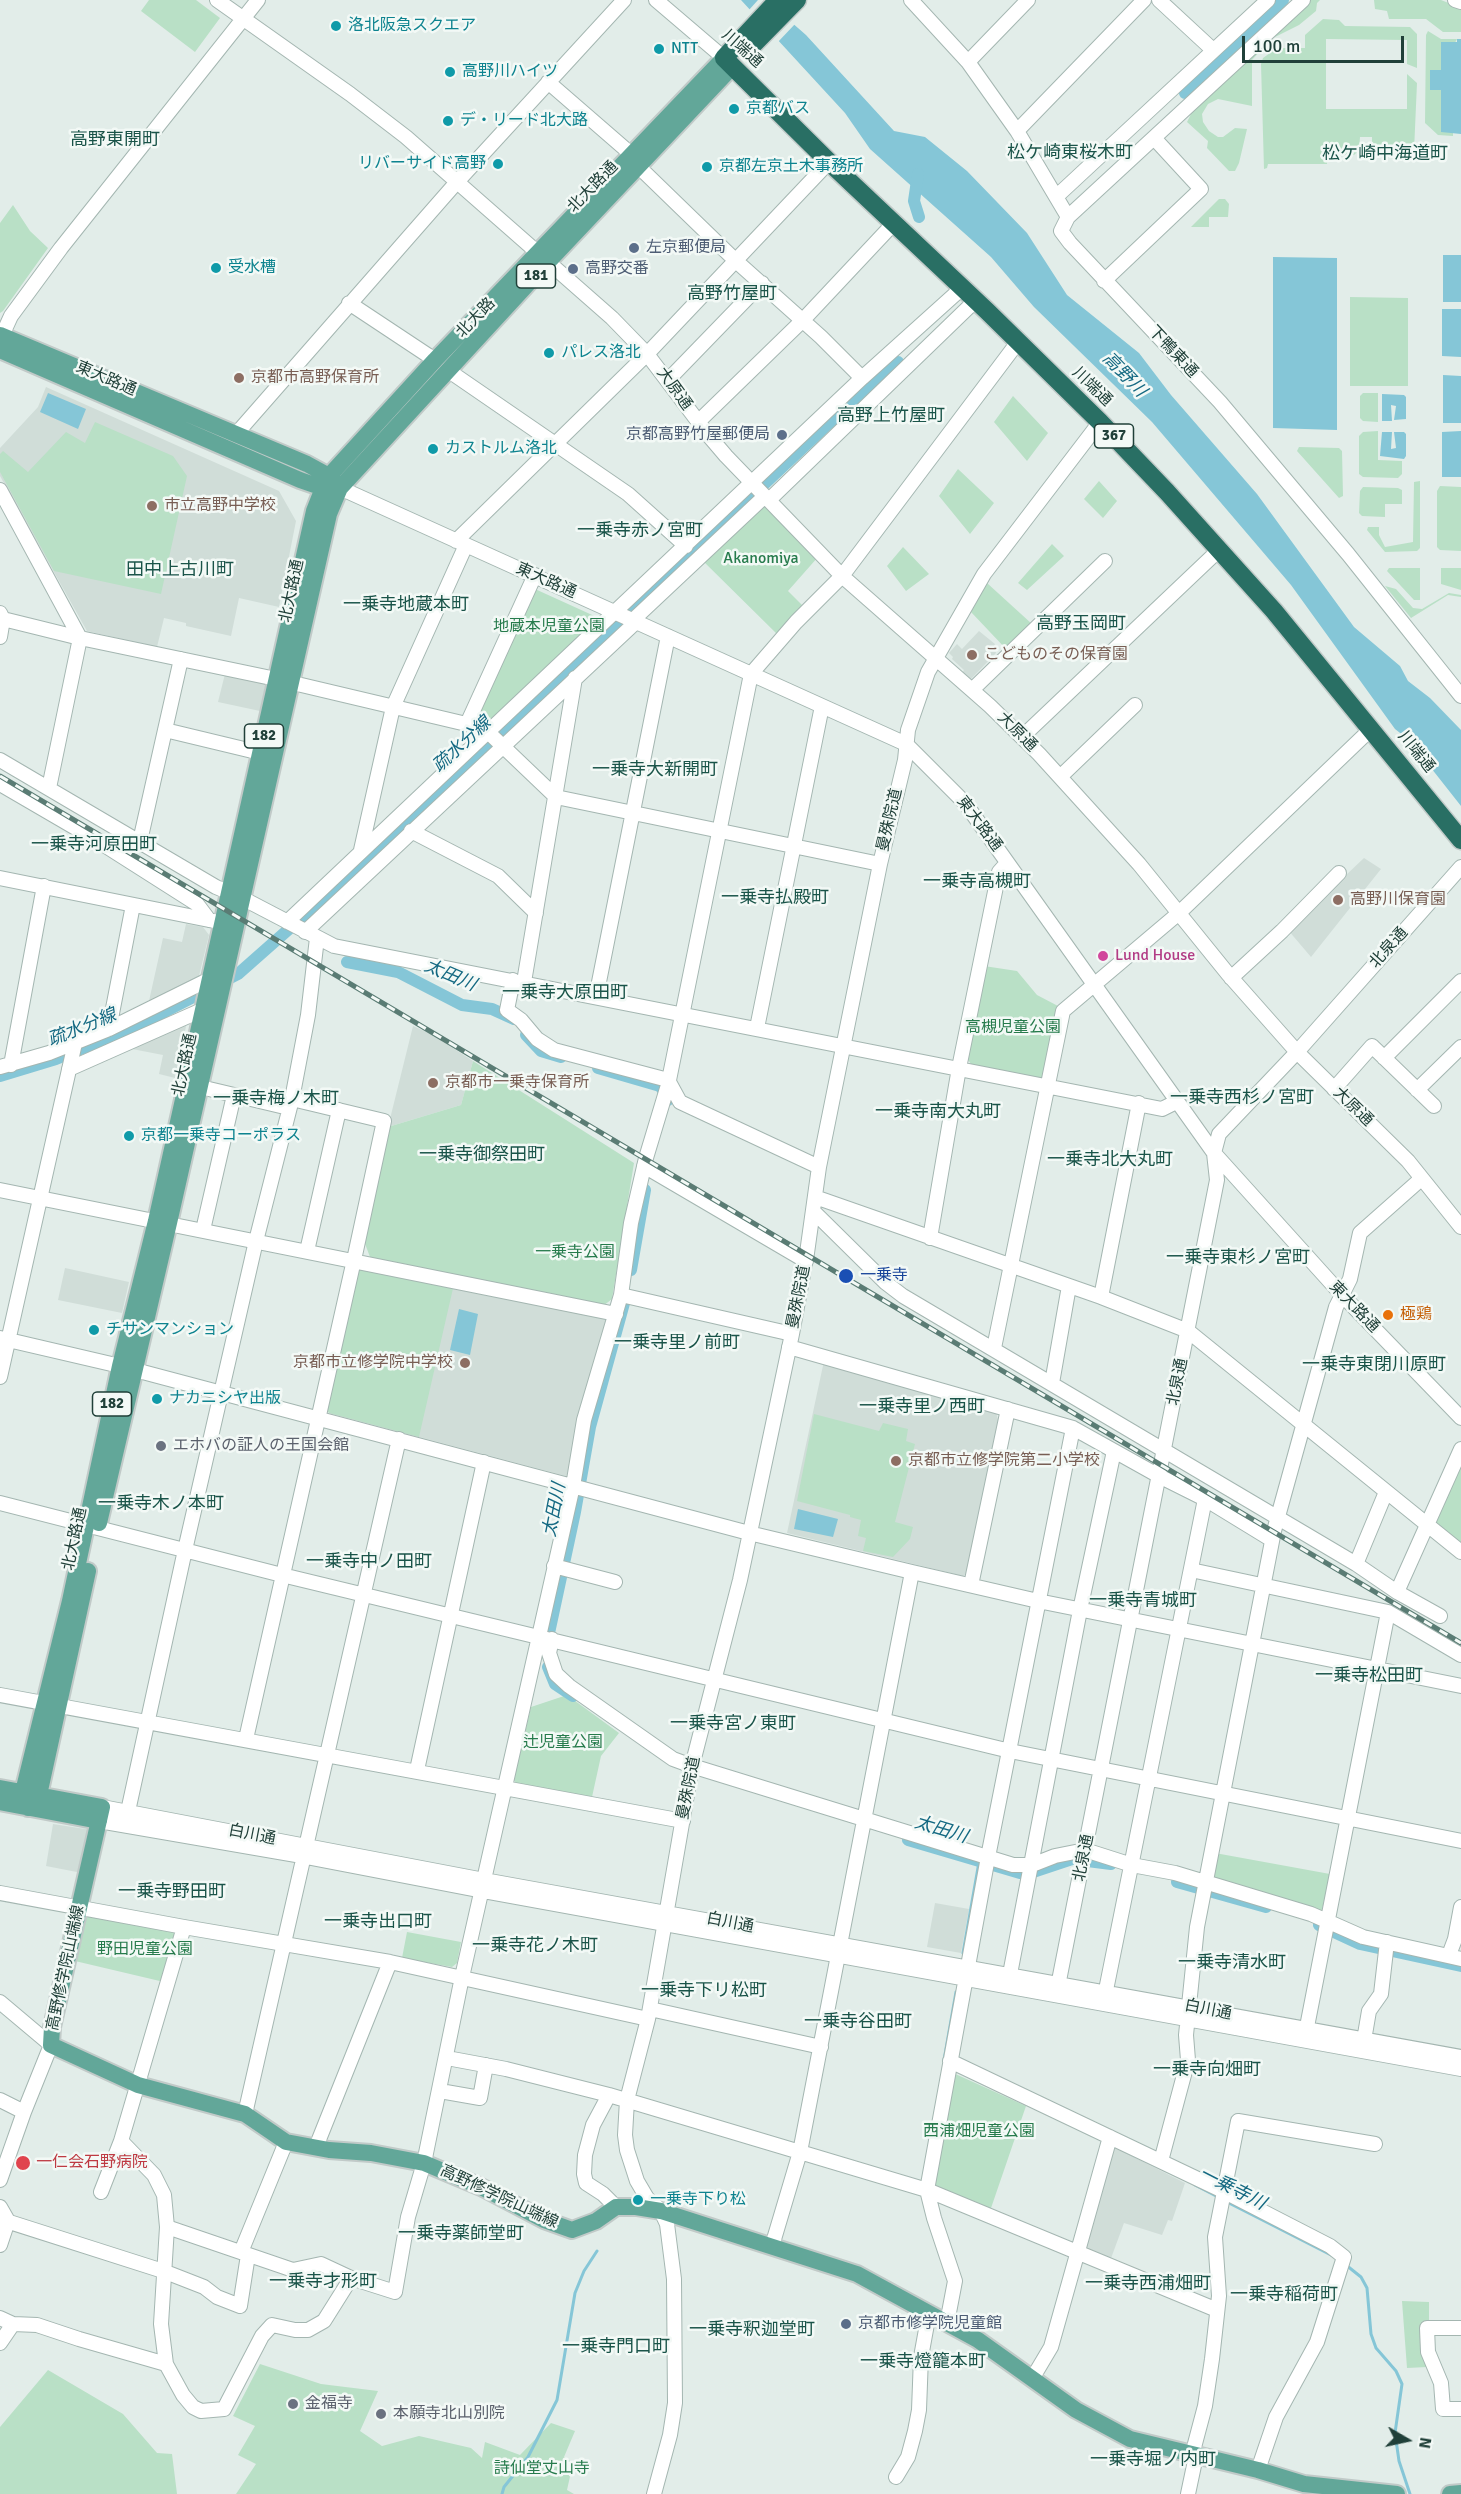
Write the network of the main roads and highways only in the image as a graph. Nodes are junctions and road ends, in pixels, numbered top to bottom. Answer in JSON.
{"nodes":[{"id":1,"x":778,"y":0,"type":"edge"},
{"id":2,"x":797,"y":0,"type":"edge"},
{"id":3,"x":732,"y":58,"type":"junction"},
{"id":4,"x":542,"y":259,"type":"junction"},
{"id":5,"x":1,"y":340,"type":"edge"},
{"id":6,"x":331,"y":484,"type":"junction"},
{"id":7,"x":1461,"y":840,"type":"edge"},
{"id":8,"x":0,"y":1788,"type":"edge"},
{"id":9,"x":30,"y":1799,"type":"junction"},
{"id":10,"x":0,"y":1802,"type":"edge"},
{"id":11,"x":101,"y":1814,"type":"joint"},
{"id":12,"x":1461,"y":2493,"type":"edge"},
{"id":13,"x":1398,"y":2494,"type":"edge"},
{"id":14,"x":1450,"y":2494,"type":"edge"}],
"edges":[{"from":1,"to":3,"type":"highway","name":"北大路通"},
{"from":2,"to":3,"type":"highway","name":"北大路通"},
{"from":3,"to":4,"type":"main road","name":"北大路通","number":"181"},
{"from":3,"to":7,"type":"highway","name":"川端通","number":"367"},
{"from":4,"to":6,"type":"main road","name":"北大路通","number":"181"},
{"from":4,"to":6,"type":"main road","name":"北大路","number":"181"},
{"from":5,"to":6,"type":"main road","name":"東大路通"},
{"from":5,"to":6,"type":"main road","name":"東大路通"},
{"from":6,"to":9,"type":"main road","name":"北大路通","number":"182"},
{"from":8,"to":9,"type":"main road","name":"白川通"},
{"from":9,"to":10,"type":"main road","name":"白川通"},
{"from":9,"to":11,"type":"main road","name":"白川通"},
{"from":11,"to":13,"type":"main road","name":"高野修学院山端線"},
{"from":12,"to":14,"type":"main road"}]}
